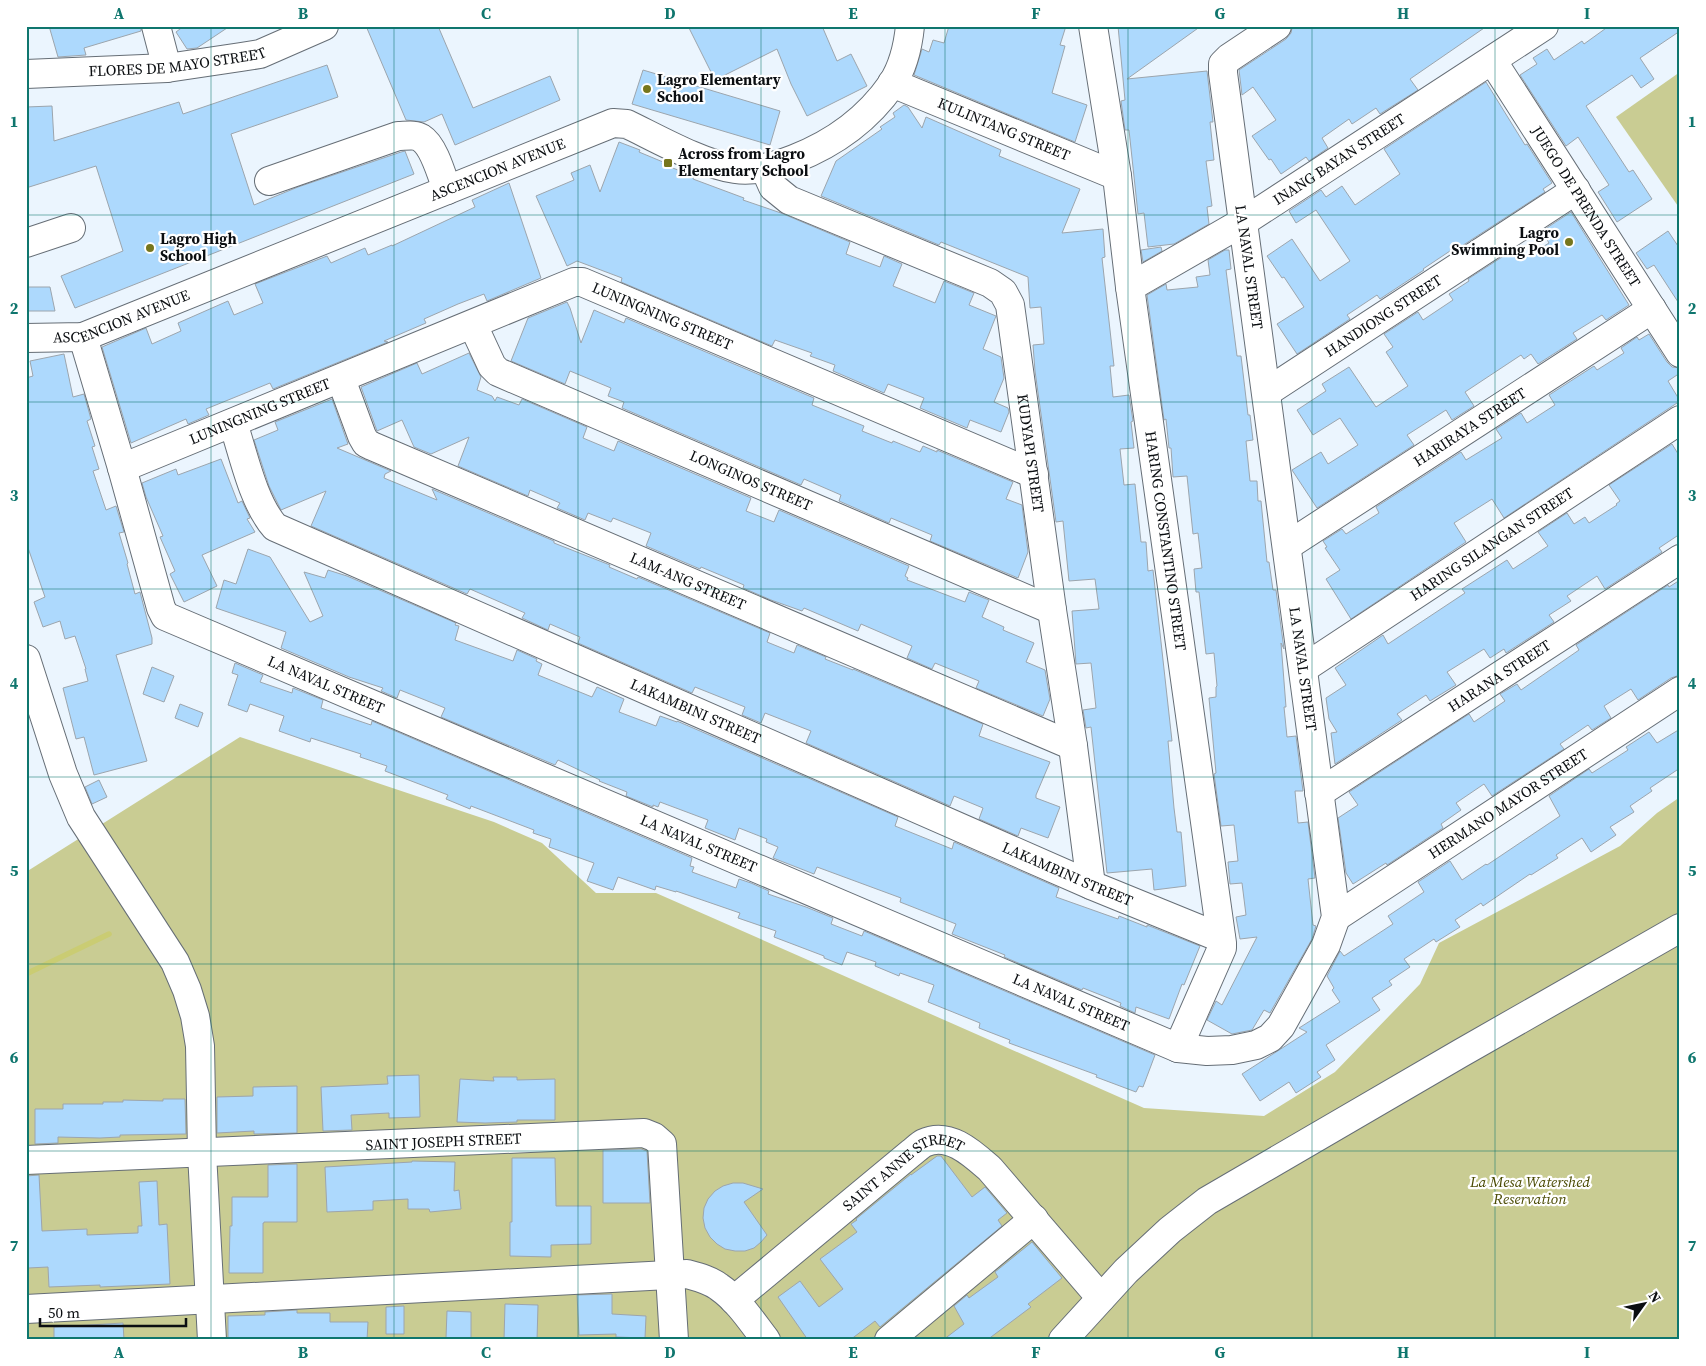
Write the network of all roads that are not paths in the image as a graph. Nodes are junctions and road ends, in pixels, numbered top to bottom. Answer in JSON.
{"nodes":[{"id":1,"x":156,"y":26,"type":"edge"},
{"id":2,"x":324,"y":26,"type":"edge"},
{"id":3,"x":910,"y":26,"type":"edge"},
{"id":4,"x":1093,"y":26,"type":"edge"},
{"id":5,"x":1276,"y":26,"type":"edge"},
{"id":6,"x":1544,"y":26,"type":"edge"},
{"id":7,"x":1492,"y":60,"type":"junction"},
{"id":8,"x":167,"y":68,"type":"junction"},
{"id":9,"x":26,"y":74,"type":"edge"},
{"id":10,"x":892,"y":83,"type":"junction"},
{"id":11,"x":765,"y":169,"type":"junction"},
{"id":12,"x":1117,"y":176,"type":"junction"},
{"id":13,"x":269,"y":181,"type":"dead end"},
{"id":14,"x":447,"y":190,"type":"junction"},
{"id":15,"x":1576,"y":190,"type":"junction"},
{"id":16,"x":1243,"y":222,"type":"junction"},
{"id":17,"x":71,"y":228,"type":"dead end"},
{"id":18,"x":26,"y":243,"type":"edge"},
{"id":19,"x":1130,"y":287,"type":"junction"},
{"id":20,"x":1652,"y":309,"type":"junction"},
{"id":21,"x":473,"y":325,"type":"junction"},
{"id":22,"x":83,"y":337,"type":"junction"},
{"id":23,"x":26,"y":338,"type":"edge"},
{"id":24,"x":1680,"y":353,"type":"edge"},
{"id":25,"x":341,"y":379,"type":"junction"},
{"id":26,"x":1266,"y":392,"type":"junction"},
{"id":27,"x":1680,"y":420,"type":"edge"},
{"id":28,"x":233,"y":423,"type":"junction"},
{"id":29,"x":122,"y":468,"type":"junction"},
{"id":30,"x":1034,"y":474,"type":"junction"},
{"id":31,"x":1287,"y":546,"type":"junction"},
{"id":32,"x":1680,"y":559,"type":"edge"},
{"id":33,"x":1052,"y":610,"type":"junction"},
{"id":34,"x":26,"y":659,"type":"edge"},
{"id":35,"x":1304,"y":668,"type":"junction"},
{"id":36,"x":1680,"y":691,"type":"edge"},
{"id":37,"x":1073,"y":746,"type":"junction"},
{"id":38,"x":1319,"y":793,"type":"junction"},
{"id":39,"x":1091,"y":885,"type":"junction"},
{"id":40,"x":1336,"y":917,"type":"junction"},
{"id":41,"x":1680,"y":928,"type":"edge"},
{"id":42,"x":1221,"y":938,"type":"junction"},
{"id":43,"x":1178,"y":1048,"type":"junction"},
{"id":44,"x":202,"y":1153,"type":"junction"},
{"id":45,"x":26,"y":1160,"type":"edge"},
{"id":46,"x":1034,"y":1219,"type":"junction"},
{"id":47,"x":670,"y":1274,"type":"junction"},
{"id":48,"x":1101,"y":1298,"type":"junction"},
{"id":49,"x":210,"y":1299,"type":"junction"},
{"id":50,"x":734,"y":1300,"type":"junction"},
{"id":51,"x":26,"y":1309,"type":"edge"},
{"id":52,"x":212,"y":1340,"type":"edge"},
{"id":53,"x":674,"y":1340,"type":"edge"},
{"id":54,"x":766,"y":1340,"type":"edge"},
{"id":55,"x":888,"y":1340,"type":"edge"},
{"id":56,"x":1063,"y":1340,"type":"edge"}],
"edges":[{"from":1,"to":8,"type":"street"},
{"from":2,"to":8,"type":"street","name":"FLORES DE MAYO STREET"},
{"from":3,"to":10,"type":"street","name":"ASCENCION AVENUE"},
{"from":4,"to":12,"type":"street","name":"HARING CONSTANTINO STREET"},
{"from":5,"to":16,"type":"street","name":"LA NAVAL STREET"},
{"from":6,"to":7,"type":"street","name":"INANG BAYAN STREET"},
{"from":7,"to":15,"type":"street","name":"JUEGO DE PRENDA STREET"},
{"from":7,"to":16,"type":"street","name":"INANG BAYAN STREET"},
{"from":8,"to":9,"type":"street","name":"FLORES DE MAYO STREET"},
{"from":10,"to":11,"type":"street","name":"ASCENCION AVENUE"},
{"from":10,"to":12,"type":"street","name":"KULINTANG STREET"},
{"from":11,"to":14,"type":"street","name":"ASCENCION AVENUE"},
{"from":11,"to":30,"type":"street","name":"KUDYAPI STREET"},
{"from":12,"to":19,"type":"street","name":"HARING CONSTANTINO STREET"},
{"from":13,"to":14,"type":"street"},
{"from":14,"to":22,"type":"street","name":"ASCENCION AVENUE"},
{"from":15,"to":20,"type":"street","name":"JUEGO DE PRENDA STREET"},
{"from":15,"to":26,"type":"street","name":"HANDIONG STREET"},
{"from":16,"to":19,"type":"street","name":"INANG BAYAN STREET"},
{"from":16,"to":26,"type":"street","name":"LA NAVAL STREET"},
{"from":17,"to":18,"type":"street"},
{"from":19,"to":42,"type":"street","name":"HARING CONSTANTINO STREET"},
{"from":20,"to":24,"type":"street","name":"JUEGO DE PRENDA STREET"},
{"from":20,"to":31,"type":"street","name":"HARIRAYA STREET"},
{"from":21,"to":25,"type":"street","name":"LUNINGNING STREET"},
{"from":21,"to":30,"type":"street","name":"LUNINGNING STREET"},
{"from":21,"to":33,"type":"street","name":"LONGINOS STREET"},
{"from":22,"to":23,"type":"street","name":"ASCENCION AVENUE"},
{"from":22,"to":29,"type":"street","name":"LA NAVAL STREET"},
{"from":25,"to":28,"type":"street","name":"LUNINGNING STREET"},
{"from":25,"to":37,"type":"street","name":"LAM-ANG STREET"},
{"from":26,"to":31,"type":"street","name":"LA NAVAL STREET"},
{"from":27,"to":35,"type":"street","name":"HARING SILANGAN STREET"},
{"from":28,"to":29,"type":"street","name":"LUNINGNING STREET"},
{"from":28,"to":39,"type":"street","name":"LAKAMBINI STREET"},
{"from":29,"to":43,"type":"street","name":"LA NAVAL STREET"},
{"from":30,"to":33,"type":"street","name":"KUDYAPI STREET"},
{"from":31,"to":35,"type":"street","name":"LA NAVAL STREET"},
{"from":32,"to":38,"type":"street","name":"HARANA STREET"},
{"from":33,"to":37,"type":"street","name":"KUDYAPI STREET"},
{"from":34,"to":44,"type":"street"},
{"from":35,"to":38,"type":"street","name":"LA NAVAL STREET"},
{"from":36,"to":40,"type":"street","name":"HERMANO MAYOR STREET"},
{"from":37,"to":39,"type":"street","name":"KUDYAPI STREET"},
{"from":38,"to":40,"type":"street","name":"LA NAVAL STREET"},
{"from":39,"to":42,"type":"street","name":"LAKAMBINI STREET"},
{"from":40,"to":43,"type":"street","name":"LA NAVAL STREET"},
{"from":41,"to":48,"type":"street"},
{"from":42,"to":43,"type":"street","name":"HARING CONSTANTINO STREET"},
{"from":44,"to":45,"type":"street","name":"SAINT JOSEPH STREET"},
{"from":44,"to":47,"type":"street","name":"SAINT JOSEPH STREET"},
{"from":44,"to":49,"type":"street"},
{"from":46,"to":48,"type":"street","name":"SAINT ANNE STREET"},
{"from":46,"to":50,"type":"street","name":"SAINT ANNE STREET"},
{"from":46,"to":55,"type":"street"},
{"from":47,"to":49,"type":"street"},
{"from":47,"to":50,"type":"street"},
{"from":47,"to":53,"type":"street","name":"SAINT JOSEPH STREET"},
{"from":48,"to":56,"type":"street"},
{"from":49,"to":51,"type":"street"},
{"from":49,"to":52,"type":"street"},
{"from":50,"to":54,"type":"street"}]}
